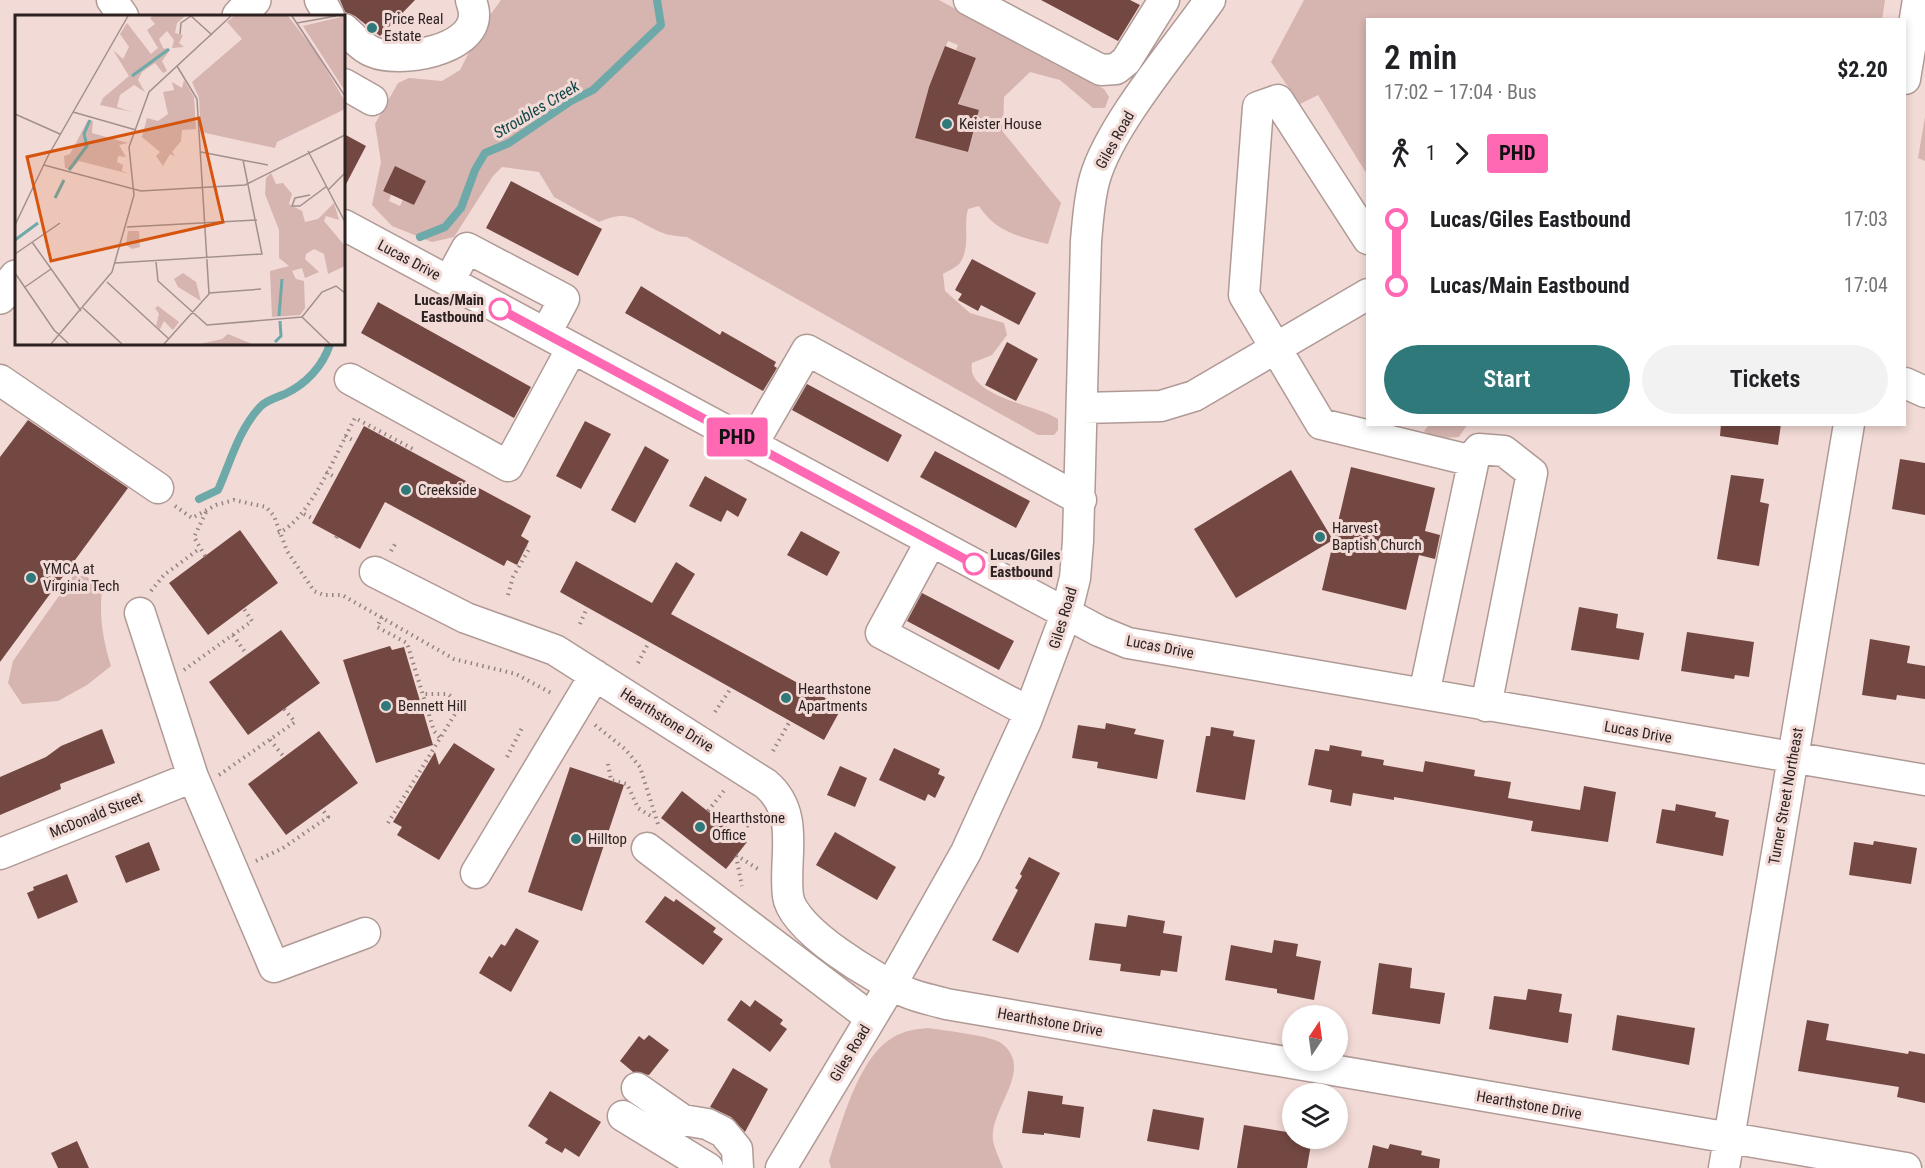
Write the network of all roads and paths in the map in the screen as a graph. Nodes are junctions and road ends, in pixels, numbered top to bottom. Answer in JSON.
{"nodes":[{"id":1,"x":112,"y":0,"type":"edge"},
{"id":2,"x":320,"y":0,"type":"edge"},
{"id":3,"x":471,"y":0,"type":"edge"},
{"id":4,"x":969,"y":0,"type":"edge"},
{"id":5,"x":1164,"y":0,"type":"edge"},
{"id":6,"x":1210,"y":0,"type":"edge"},
{"id":7,"x":1918,"y":0,"type":"edge"},
{"id":8,"x":122,"y":15,"type":"edge"},
{"id":9,"x":328,"y":15,"type":"edge"},
{"id":10,"x":345,"y":30,"type":"edge"},
{"id":11,"x":1906,"y":73,"type":"edge"},
{"id":12,"x":345,"y":85,"type":"edge"},
{"id":13,"x":372,"y":100,"type":"dead end"},
{"id":14,"x":345,"y":226,"type":"edge"},
{"id":15,"x":1366,"y":236,"type":"edge"},
{"id":16,"x":15,"y":278,"type":"edge"},
{"id":17,"x":1366,"y":295,"type":"edge"},
{"id":18,"x":0,"y":297,"type":"edge"},
{"id":19,"x":572,"y":348,"type":"junction"},
{"id":20,"x":1276,"y":348,"type":"junction"},
{"id":21,"x":350,"y":379,"type":"dead end"},
{"id":22,"x":1906,"y":383,"type":"edge"},
{"id":23,"x":4,"y":391,"type":"edge"},
{"id":24,"x":1925,"y":392,"type":"edge"},
{"id":25,"x":1083,"y":408,"type":"junction"},
{"id":26,"x":1849,"y":426,"type":"edge"},
{"id":27,"x":345,"y":436,"type":"junction"},
{"id":28,"x":356,"y":442,"type":"dead end"},
{"id":29,"x":752,"y":445,"type":"junction"},
{"id":30,"x":411,"y":452,"type":"dead end"},
{"id":31,"x":1473,"y":461,"type":"junction"},
{"id":32,"x":326,"y":472,"type":"junction"},
{"id":33,"x":336,"y":478,"type":"dead end"},
{"id":34,"x":166,"y":496,"type":"joint"},
{"id":35,"x":1081,"y":500,"type":"junction"},
{"id":36,"x":207,"y":509,"type":"junction"},
{"id":37,"x":304,"y":514,"type":"junction"},
{"id":38,"x":314,"y":519,"type":"dead end"},
{"id":39,"x":278,"y":533,"type":"junction"},
{"id":40,"x":931,"y":541,"type":"junction"},
{"id":41,"x":526,"y":547,"type":"dead end"},
{"id":42,"x":200,"y":549,"type":"junction"},
{"id":43,"x":205,"y":556,"type":"dead end"},
{"id":44,"x":375,"y":572,"type":"dead end"},
{"id":45,"x":155,"y":585,"type":"dead end"},
{"id":46,"x":508,"y":595,"type":"dead end"},
{"id":47,"x":587,"y":608,"type":"dead end"},
{"id":48,"x":243,"y":609,"type":"dead end"},
{"id":49,"x":140,"y":613,"type":"dead end"},
{"id":50,"x":1066,"y":614,"type":"junction"},
{"id":51,"x":382,"y":617,"type":"junction"},
{"id":52,"x":580,"y":624,"type":"dead end"},
{"id":53,"x":233,"y":635,"type":"junction"},
{"id":54,"x":649,"y":642,"type":"dead end"},
{"id":55,"x":247,"y":655,"type":"dead end"},
{"id":56,"x":638,"y":663,"type":"dead end"},
{"id":57,"x":187,"y":668,"type":"dead end"},
{"id":58,"x":595,"y":675,"type":"junction"},
{"id":59,"x":731,"y":688,"type":"dead end"},
{"id":60,"x":422,"y":694,"type":"junction"},
{"id":61,"x":1424,"y":694,"type":"junction"},
{"id":62,"x":555,"y":695,"type":"dead end"},
{"id":63,"x":1486,"y":706,"type":"junction"},
{"id":64,"x":284,"y":709,"type":"dead end"},
{"id":65,"x":715,"y":712,"type":"dead end"},
{"id":66,"x":1029,"y":712,"type":"junction"},
{"id":67,"x":790,"y":722,"type":"dead end"},
{"id":68,"x":592,"y":723,"type":"dead end"},
{"id":69,"x":523,"y":726,"type":"dead end"},
{"id":70,"x":440,"y":738,"type":"junction"},
{"id":71,"x":270,"y":740,"type":"junction"},
{"id":72,"x":773,"y":751,"type":"dead end"},
{"id":73,"x":284,"y":757,"type":"dead end"},
{"id":74,"x":507,"y":757,"type":"dead end"},
{"id":75,"x":1793,"y":758,"type":"junction"},
{"id":76,"x":608,"y":764,"type":"dead end"},
{"id":77,"x":222,"y":774,"type":"dead end"},
{"id":78,"x":193,"y":777,"type":"junction"},
{"id":79,"x":1925,"y":780,"type":"edge"},
{"id":80,"x":727,"y":786,"type":"dead end"},
{"id":81,"x":322,"y":809,"type":"dead end"},
{"id":82,"x":759,"y":810,"type":"dead end"},
{"id":83,"x":708,"y":811,"type":"dead end"},
{"id":84,"x":654,"y":819,"type":"junction"},
{"id":85,"x":388,"y":823,"type":"dead end"},
{"id":86,"x":739,"y":836,"type":"dead end"},
{"id":87,"x":653,"y":837,"type":"joint"},
{"id":88,"x":0,"y":854,"type":"edge"},
{"id":89,"x":262,"y":858,"type":"dead end"},
{"id":90,"x":757,"y":870,"type":"dead end"},
{"id":91,"x":476,"y":873,"type":"dead end"},
{"id":92,"x":744,"y":896,"type":"dead end"},
{"id":93,"x":365,"y":933,"type":"dead end"},
{"id":94,"x":891,"y":985,"type":"junction"},
{"id":95,"x":871,"y":1018,"type":"junction"},
{"id":96,"x":637,"y":1088,"type":"dead end"},
{"id":97,"x":623,"y":1116,"type":"dead end"},
{"id":98,"x":683,"y":1120,"type":"junction"},
{"id":99,"x":679,"y":1151,"type":"junction"},
{"id":100,"x":1726,"y":1154,"type":"edge"},
{"id":101,"x":708,"y":1168,"type":"edge"},
{"id":102,"x":738,"y":1168,"type":"edge"},
{"id":103,"x":781,"y":1168,"type":"edge"},
{"id":104,"x":1906,"y":1168,"type":"edge"}],
"edges":[{"from":1,"to":8,"type":"street"},
{"from":2,"to":9,"type":"street"},
{"from":3,"to":10,"type":"street"},
{"from":4,"to":5,"type":"street"},
{"from":6,"to":25,"type":"street","name":"Giles Road"},
{"from":7,"to":11,"type":"street"},
{"from":12,"to":13,"type":"street"},
{"from":14,"to":19,"type":"street","name":"Lucas Drive"},
{"from":15,"to":20,"type":"street"},
{"from":16,"to":18,"type":"main road"},
{"from":17,"to":20,"type":"street"},
{"from":19,"to":21,"type":"street"},
{"from":19,"to":29,"type":"street","name":"Lucas Drive"},
{"from":20,"to":25,"type":"street"},
{"from":20,"to":31,"type":"street"},
{"from":22,"to":24,"type":"street"},
{"from":23,"to":34,"type":"street"},
{"from":25,"to":35,"type":"street","name":"Giles Road"},
{"from":26,"to":75,"type":"street","name":"Turner Street Northeast"},
{"from":27,"to":28,"type":"path"},
{"from":27,"to":30,"type":"path"},
{"from":27,"to":32,"type":"path"},
{"from":29,"to":35,"type":"street"},
{"from":29,"to":40,"type":"street","name":"Lucas Drive"},
{"from":31,"to":61,"type":"street"},
{"from":31,"to":63,"type":"street"},
{"from":32,"to":33,"type":"path"},
{"from":32,"to":37,"type":"path"},
{"from":34,"to":36,"type":"path"},
{"from":35,"to":50,"type":"street","name":"Giles Road"},
{"from":36,"to":39,"type":"path"},
{"from":36,"to":42,"type":"path"},
{"from":37,"to":38,"type":"path"},
{"from":37,"to":39,"type":"path"},
{"from":39,"to":51,"type":"path"},
{"from":40,"to":50,"type":"street","name":"Lucas Drive"},
{"from":40,"to":66,"type":"street"},
{"from":41,"to":46,"type":"path"},
{"from":42,"to":43,"type":"path"},
{"from":42,"to":45,"type":"path"},
{"from":44,"to":58,"type":"street","name":"Hearthstone Drive"},
{"from":47,"to":52,"type":"path"},
{"from":48,"to":53,"type":"path"},
{"from":49,"to":78,"type":"street"},
{"from":50,"to":61,"type":"street","name":"Lucas Drive"},
{"from":50,"to":66,"type":"street","name":"Giles Road"},
{"from":51,"to":60,"type":"path"},
{"from":51,"to":62,"type":"path"},
{"from":53,"to":55,"type":"path"},
{"from":53,"to":57,"type":"path"},
{"from":54,"to":56,"type":"path"},
{"from":58,"to":91,"type":"street"},
{"from":58,"to":94,"type":"street","name":"Hearthstone Drive"},
{"from":59,"to":65,"type":"path"},
{"from":60,"to":70,"type":"path"},
{"from":60,"to":70,"type":"path"},
{"from":61,"to":63,"type":"street","name":"Lucas Drive"},
{"from":63,"to":75,"type":"street","name":"Lucas Drive"},
{"from":64,"to":71,"type":"path"},
{"from":66,"to":94,"type":"street","name":"Giles Road"},
{"from":67,"to":72,"type":"path"},
{"from":68,"to":84,"type":"path"},
{"from":69,"to":74,"type":"path"},
{"from":70,"to":85,"type":"path"},
{"from":71,"to":73,"type":"path"},
{"from":71,"to":77,"type":"path"},
{"from":75,"to":79,"type":"street","name":"Lucas Drive"},
{"from":75,"to":100,"type":"street","name":"Turner Street Northeast"},
{"from":76,"to":84,"type":"path"},
{"from":78,"to":88,"type":"street","name":"McDonald Street"},
{"from":78,"to":93,"type":"street"},
{"from":80,"to":83,"type":"path"},
{"from":81,"to":89,"type":"path"},
{"from":82,"to":86,"type":"path"},
{"from":84,"to":87,"type":"path"},
{"from":87,"to":95,"type":"street"},
{"from":90,"to":92,"type":"path"},
{"from":94,"to":95,"type":"street","name":"Giles Road"},
{"from":94,"to":100,"type":"street","name":"Hearthstone Drive"},
{"from":95,"to":103,"type":"street","name":"Giles Road"},
{"from":96,"to":98,"type":"street"},
{"from":97,"to":99,"type":"street"},
{"from":98,"to":99,"type":"street"},
{"from":98,"to":102,"type":"street"},
{"from":99,"to":101,"type":"street"},
{"from":100,"to":104,"type":"street","name":"Hearthstone Drive"}]}
